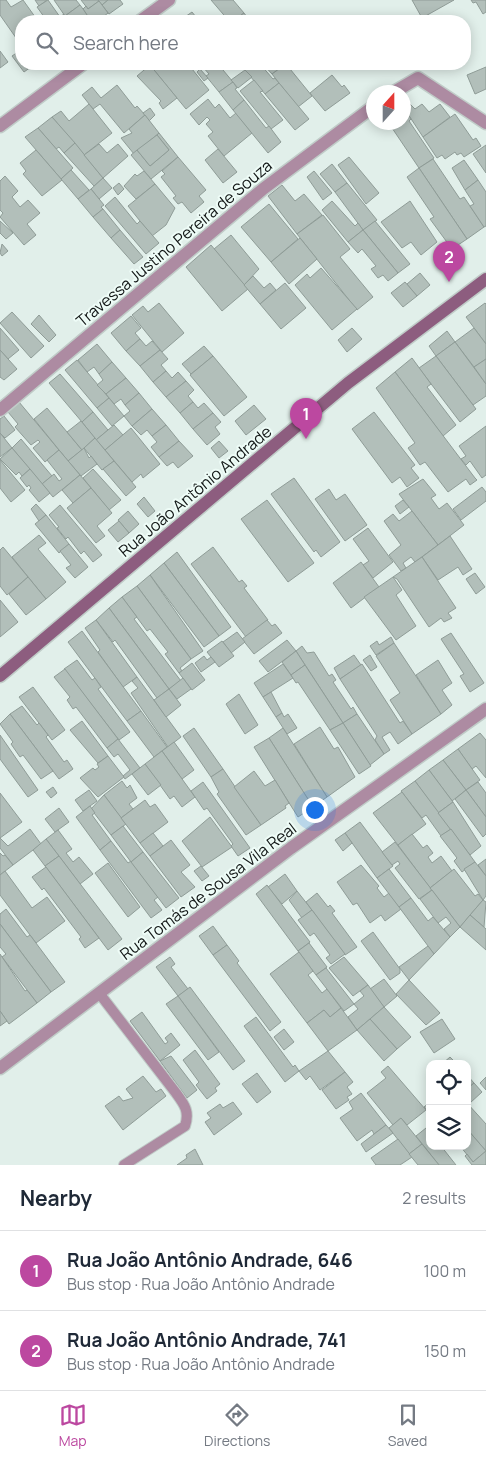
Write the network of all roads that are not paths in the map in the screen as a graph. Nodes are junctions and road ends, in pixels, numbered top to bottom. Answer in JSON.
{"nodes":[{"id":1,"x":169,"y":0,"type":"edge"},
{"id":2,"x":148,"y":15,"type":"edge"},
{"id":3,"x":75,"y":70,"type":"edge"},
{"id":4,"x":406,"y":85,"type":"edge"},
{"id":5,"x":366,"y":112,"type":"edge"},
{"id":6,"x":486,"y":123,"type":"edge"},
{"id":7,"x":0,"y":126,"type":"edge"},
{"id":8,"x":486,"y":279,"type":"edge"},
{"id":9,"x":0,"y":410,"type":"edge"},
{"id":10,"x":0,"y":676,"type":"edge"},
{"id":11,"x":486,"y":709,"type":"edge"},
{"id":12,"x":99,"y":993,"type":"junction"},
{"id":13,"x":0,"y":1068,"type":"edge"},
{"id":14,"x":124,"y":1165,"type":"edge"}],
"edges":[{"from":1,"to":2,"type":"street"},
{"from":3,"to":7,"type":"street"},
{"from":4,"to":6,"type":"street"},
{"from":5,"to":9,"type":"street","name":"Travessa Justino Pereira de Souza"},
{"from":8,"to":10,"type":"street","name":"Rua João Antônio Andrade"},
{"from":11,"to":12,"type":"street","name":"Rua Tomás de Sousa Vila Real"},
{"from":12,"to":13,"type":"street","name":"Rua Tomás de Sousa Vila Real"},
{"from":12,"to":14,"type":"lane"}]}
